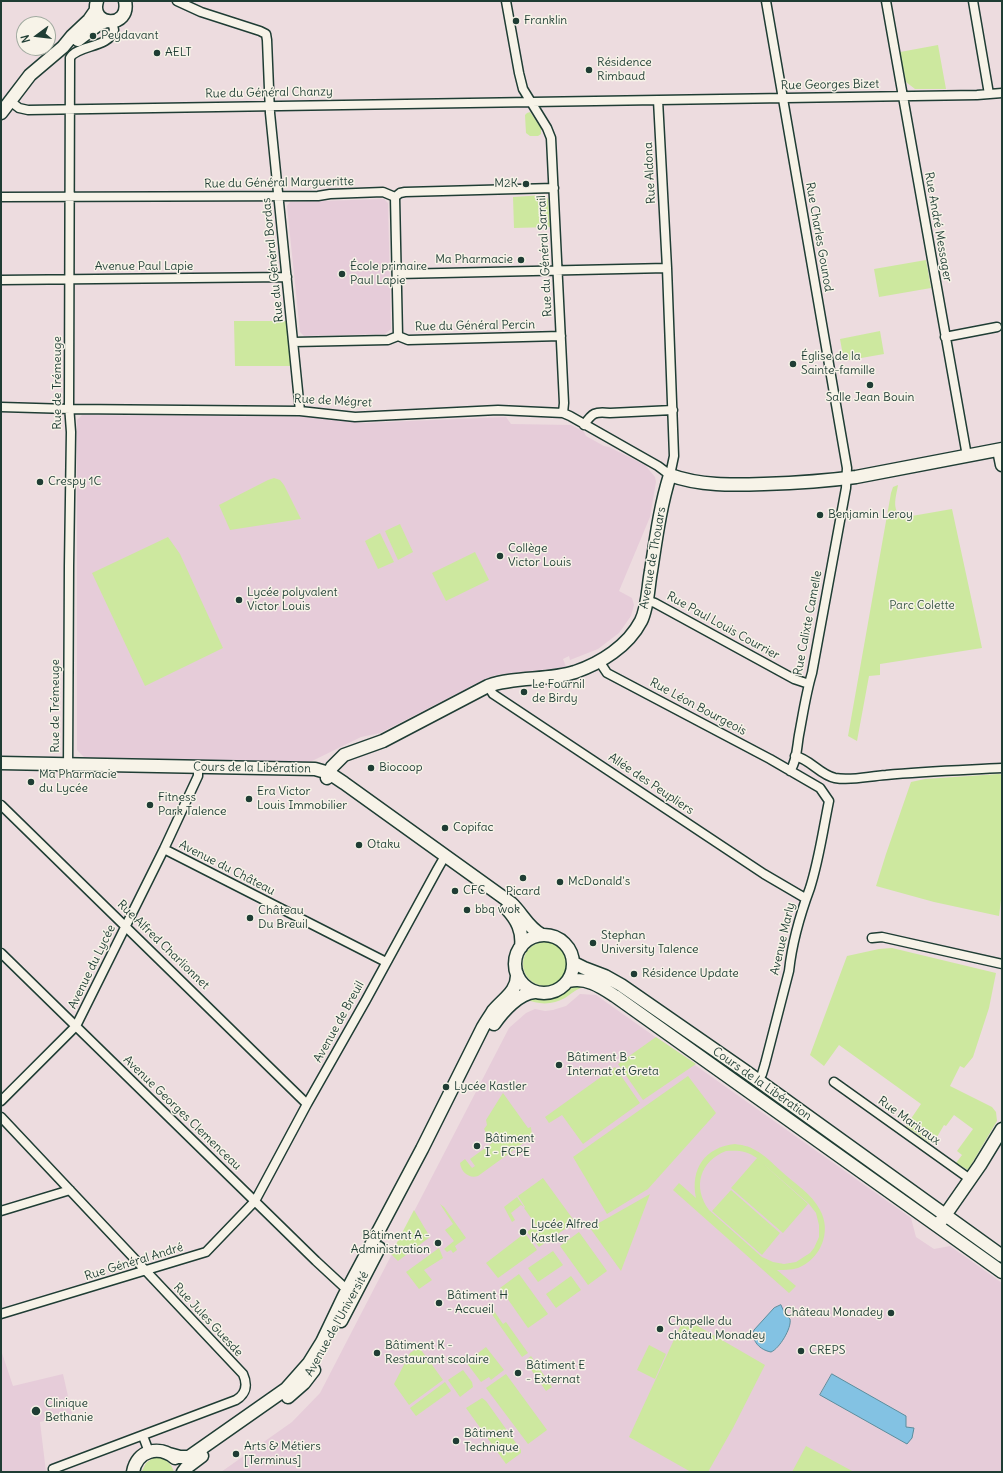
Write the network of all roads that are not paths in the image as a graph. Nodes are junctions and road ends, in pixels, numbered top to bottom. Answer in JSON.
{"nodes":[{"id":1,"x":177,"y":1,"type":"edge"},
{"id":2,"x":506,"y":1,"type":"edge"},
{"id":3,"x":766,"y":1,"type":"edge"},
{"id":4,"x":886,"y":1,"type":"edge"},
{"id":5,"x":973,"y":1,"type":"edge"},
{"id":6,"x":126,"y":3,"type":"edge"},
{"id":7,"x":96,"y":5,"type":"edge"},
{"id":8,"x":110,"y":21,"type":"junction"},
{"id":9,"x":63,"y":47,"type":"junction"},
{"id":10,"x":1002,"y":93,"type":"edge"},
{"id":11,"x":989,"y":94,"type":"junction"},
{"id":12,"x":903,"y":96,"type":"junction"},
{"id":13,"x":783,"y":98,"type":"junction"},
{"id":14,"x":658,"y":100,"type":"junction"},
{"id":15,"x":10,"y":101,"type":"junction"},
{"id":16,"x":531,"y":102,"type":"junction"},
{"id":17,"x":270,"y":105,"type":"junction"},
{"id":18,"x":70,"y":108,"type":"junction"},
{"id":19,"x":1,"y":113,"type":"edge"},
{"id":20,"x":554,"y":188,"type":"junction"},
{"id":21,"x":279,"y":195,"type":"junction"},
{"id":22,"x":1,"y":197,"type":"edge"},
{"id":23,"x":69,"y":197,"type":"junction"},
{"id":24,"x":395,"y":197,"type":"junction"},
{"id":25,"x":667,"y":268,"type":"junction"},
{"id":26,"x":558,"y":270,"type":"junction"},
{"id":27,"x":397,"y":274,"type":"junction"},
{"id":28,"x":287,"y":277,"type":"junction"},
{"id":29,"x":70,"y":279,"type":"junction"},
{"id":30,"x":1,"y":280,"type":"edge"},
{"id":31,"x":997,"y":327,"type":"dead end"},
{"id":32,"x":398,"y":336,"type":"junction"},
{"id":33,"x":561,"y":336,"type":"junction"},
{"id":34,"x":945,"y":337,"type":"junction"},
{"id":35,"x":294,"y":342,"type":"junction"},
{"id":36,"x":1,"y":407,"type":"edge"},
{"id":37,"x":70,"y":409,"type":"junction"},
{"id":38,"x":673,"y":410,"type":"junction"},
{"id":39,"x":300,"y":411,"type":"junction"},
{"id":40,"x":563,"y":413,"type":"junction"},
{"id":41,"x":584,"y":425,"type":"junction"},
{"id":42,"x":1000,"y":450,"type":"edge"},
{"id":43,"x":966,"y":456,"type":"junction"},
{"id":44,"x":1002,"y":465,"type":"edge"},
{"id":45,"x":670,"y":476,"type":"junction"},
{"id":46,"x":847,"y":478,"type":"junction"},
{"id":47,"x":646,"y":600,"type":"junction"},
{"id":48,"x":599,"y":661,"type":"junction"},
{"id":49,"x":809,"y":684,"type":"junction"},
{"id":50,"x":488,"y":686,"type":"junction"},
{"id":51,"x":795,"y":756,"type":"junction"},
{"id":52,"x":1,"y":763,"type":"edge"},
{"id":53,"x":68,"y":768,"type":"junction"},
{"id":54,"x":1002,"y":768,"type":"edge"},
{"id":55,"x":1,"y":770,"type":"edge"},
{"id":56,"x":198,"y":770,"type":"junction"},
{"id":57,"x":790,"y":771,"type":"junction"},
{"id":58,"x":328,"y":775,"type":"junction"},
{"id":59,"x":829,"y":801,"type":"joint"},
{"id":60,"x":1,"y":805,"type":"edge"},
{"id":61,"x":164,"y":850,"type":"junction"},
{"id":62,"x":444,"y":859,"type":"junction"},
{"id":63,"x":805,"y":898,"type":"junction"},
{"id":64,"x":126,"y":926,"type":"junction"},
{"id":65,"x":542,"y":935,"type":"junction"},
{"id":66,"x":872,"y":938,"type":"dead end"},
{"id":67,"x":521,"y":947,"type":"junction"},
{"id":68,"x":1,"y":953,"type":"edge"},
{"id":69,"x":386,"y":962,"type":"junction"},
{"id":70,"x":574,"y":963,"type":"junction"},
{"id":71,"x":1002,"y":964,"type":"edge"},
{"id":72,"x":517,"y":974,"type":"junction"},
{"id":73,"x":569,"y":981,"type":"junction"},
{"id":74,"x":535,"y":992,"type":"junction"},
{"id":75,"x":76,"y":1026,"type":"junction"},
{"id":76,"x":685,"y":1045,"type":"junction"},
{"id":77,"x":758,"y":1081,"type":"junction"},
{"id":78,"x":834,"y":1082,"type":"dead end"},
{"id":79,"x":1,"y":1101,"type":"edge"},
{"id":80,"x":307,"y":1104,"type":"junction"},
{"id":81,"x":1,"y":1117,"type":"edge"},
{"id":82,"x":1002,"y":1129,"type":"edge"},
{"id":83,"x":816,"y":1139,"type":"junction"},
{"id":84,"x":425,"y":1150,"type":"junction"},
{"id":85,"x":970,"y":1180,"type":"junction"},
{"id":86,"x":70,"y":1190,"type":"junction"},
{"id":87,"x":255,"y":1201,"type":"junction"},
{"id":88,"x":1,"y":1212,"type":"edge"},
{"id":89,"x":946,"y":1215,"type":"junction"},
{"id":90,"x":938,"y":1225,"type":"junction"},
{"id":91,"x":1002,"y":1256,"type":"edge"},
{"id":92,"x":1002,"y":1264,"type":"edge"},
{"id":93,"x":145,"y":1271,"type":"junction"},
{"id":94,"x":1002,"y":1272,"type":"edge"},
{"id":95,"x":348,"y":1290,"type":"junction"},
{"id":96,"x":1,"y":1314,"type":"edge"},
{"id":97,"x":296,"y":1385,"type":"junction"},
{"id":98,"x":262,"y":1410,"type":"junction"},
{"id":99,"x":143,"y":1436,"type":"junction"},
{"id":100,"x":149,"y":1452,"type":"junction"},
{"id":101,"x":169,"y":1454,"type":"junction"},
{"id":102,"x":53,"y":1469,"type":"dead end"},
{"id":103,"x":133,"y":1470,"type":"edge"},
{"id":104,"x":182,"y":1472,"type":"edge"}],
"edges":[{"from":1,"to":17,"type":"street","name":"Rue du Général Bordas"},
{"from":2,"to":16,"type":"street"},
{"from":3,"to":13,"type":"street","name":"Rue Charles Gounod"},
{"from":4,"to":12,"type":"street","name":"Rue André Messager"},
{"from":5,"to":11,"type":"street"},
{"from":6,"to":8,"type":"street"},
{"from":7,"to":8,"type":"street"},
{"from":7,"to":9,"type":"street"},
{"from":8,"to":9,"type":"street"},
{"from":8,"to":18,"type":"street","name":"Rue de Trémeuge"},
{"from":9,"to":15,"type":"street"},
{"from":10,"to":11,"type":"street","name":"Rue Georges Bizet"},
{"from":11,"to":12,"type":"street","name":"Rue Georges Bizet"},
{"from":12,"to":13,"type":"street","name":"Rue Georges Bizet"},
{"from":12,"to":34,"type":"street","name":"Rue André Messager"},
{"from":13,"to":14,"type":"street","name":"Rue Georges Bizet"},
{"from":13,"to":46,"type":"street","name":"Rue Charles Gounod"},
{"from":14,"to":16,"type":"street"},
{"from":14,"to":25,"type":"street","name":"Rue Aldona"},
{"from":15,"to":18,"type":"street","name":"Rue du Général Chanzy"},
{"from":15,"to":19,"type":"street"},
{"from":16,"to":17,"type":"street","name":"Rue du Général Chanzy"},
{"from":16,"to":20,"type":"street","name":"Rue du Général Sarrail"},
{"from":17,"to":18,"type":"street","name":"Rue du Général Chanzy"},
{"from":17,"to":21,"type":"street","name":"Rue du Général Bordas"},
{"from":18,"to":23,"type":"street","name":"Rue de Trémeuge"},
{"from":20,"to":24,"type":"street","name":"Rue du Général Margueritte"},
{"from":20,"to":26,"type":"street","name":"Rue du Général Sarrail"},
{"from":21,"to":23,"type":"street","name":"Rue du Général Margueritte"},
{"from":21,"to":24,"type":"street","name":"Rue du Général Margueritte"},
{"from":21,"to":28,"type":"street","name":"Rue du Général Bordas"},
{"from":22,"to":23,"type":"street","name":"Rue du Général Margueritte"},
{"from":23,"to":29,"type":"street","name":"Rue de Trémeuge"},
{"from":24,"to":27,"type":"street"},
{"from":25,"to":26,"type":"street"},
{"from":25,"to":38,"type":"street","name":"Rue Aldona"},
{"from":26,"to":27,"type":"street"},
{"from":26,"to":33,"type":"street","name":"Rue du Général Sarrail"},
{"from":27,"to":32,"type":"street"},
{"from":28,"to":29,"type":"street","name":"Avenue Paul Lapie"},
{"from":28,"to":35,"type":"street","name":"Rue du Général Bordas"},
{"from":29,"to":30,"type":"street","name":"Avenue Paul Lapie"},
{"from":29,"to":37,"type":"street","name":"Rue de Trémeuge"},
{"from":31,"to":34,"type":"street"},
{"from":32,"to":33,"type":"street","name":"Rue du Général Percin"},
{"from":32,"to":35,"type":"street","name":"Rue du Général Percin"},
{"from":33,"to":40,"type":"street","name":"Rue du Général Sarrail"},
{"from":34,"to":43,"type":"street","name":"Rue André Messager"},
{"from":35,"to":39,"type":"street","name":"Rue du Général Bordas"},
{"from":36,"to":37,"type":"street","name":"Rue de Mégret"},
{"from":37,"to":39,"type":"street","name":"Rue de Mégret"},
{"from":37,"to":53,"type":"street","name":"Rue de Trémeuge"},
{"from":38,"to":41,"type":"street"},
{"from":38,"to":45,"type":"street","name":"Rue Aldona"},
{"from":39,"to":40,"type":"street","name":"Rue de Mégret"},
{"from":40,"to":41,"type":"street","name":"Rue de Mégret"},
{"from":41,"to":45,"type":"street","name":"Rue de Mégret"},
{"from":42,"to":43,"type":"street"},
{"from":42,"to":44,"type":"street"},
{"from":43,"to":46,"type":"street"},
{"from":45,"to":46,"type":"street"},
{"from":45,"to":47,"type":"street","name":"Avenue de Thouars"},
{"from":46,"to":49,"type":"street","name":"Rue Calixte Camelle"},
{"from":47,"to":48,"type":"street","name":"Avenue de Thouars"},
{"from":47,"to":49,"type":"street","name":"Rue Paul Louis Courrier"},
{"from":48,"to":50,"type":"street","name":"Avenue de Thouars"},
{"from":48,"to":57,"type":"street","name":"Rue Léon Bourgeois"},
{"from":49,"to":51,"type":"street","name":"Rue Calixte Camelle"},
{"from":50,"to":58,"type":"street","name":"Avenue de Thouars"},
{"from":50,"to":63,"type":"street","name":"Allée des Peupliers"},
{"from":51,"to":54,"type":"street"},
{"from":51,"to":57,"type":"street","name":"Rue Calixte Camelle"},
{"from":52,"to":53,"type":"street","name":"Cours de la Libération"},
{"from":53,"to":55,"type":"street","name":"Cours de la Libération"},
{"from":53,"to":56,"type":"street","name":"Cours de la Libération"},
{"from":56,"to":58,"type":"street","name":"Cours de la Libération"},
{"from":56,"to":61,"type":"street","name":"Avenue du Lycée"},
{"from":57,"to":59,"type":"street","name":"Rue Léon Bourgeois"},
{"from":58,"to":62,"type":"street","name":"Cours de la Libération"},
{"from":59,"to":63,"type":"street","name":"Avenue Marly"},
{"from":60,"to":64,"type":"street","name":"Rue Alfred Charlionnet"},
{"from":61,"to":64,"type":"street","name":"Avenue du Lycée"},
{"from":61,"to":69,"type":"street","name":"Avenue du Château"},
{"from":62,"to":65,"type":"street","name":"Cours de la Libération"},
{"from":62,"to":67,"type":"street","name":"Cours de la Libération"},
{"from":62,"to":69,"type":"street","name":"Avenue de Breuil"},
{"from":63,"to":77,"type":"street","name":"Avenue Marly"},
{"from":64,"to":75,"type":"street","name":"Avenue du Lycée"},
{"from":64,"to":80,"type":"street","name":"Rue Alfred Charlionnet"},
{"from":65,"to":67,"type":"street"},
{"from":65,"to":70,"type":"street"},
{"from":66,"to":71,"type":"street"},
{"from":67,"to":72,"type":"street"},
{"from":68,"to":75,"type":"street","name":"Avenue Georges Clemenceau"},
{"from":69,"to":80,"type":"street","name":"Avenue de Breuil"},
{"from":70,"to":73,"type":"street"},
{"from":70,"to":77,"type":"street","name":"Cours de la Libération"},
{"from":72,"to":74,"type":"street"},
{"from":72,"to":84,"type":"street","name":"Avenue de l'Université"},
{"from":73,"to":74,"type":"street"},
{"from":73,"to":76,"type":"street","name":"Cours de la Libération"},
{"from":74,"to":84,"type":"street","name":"Avenue de l'Université"},
{"from":75,"to":79,"type":"street","name":"Avenue du Lycée"},
{"from":75,"to":87,"type":"street","name":"Avenue Georges Clemenceau"},
{"from":76,"to":77,"type":"street"},
{"from":76,"to":83,"type":"street","name":"Cours de la Libération"},
{"from":77,"to":89,"type":"street","name":"Cours de la Libération"},
{"from":78,"to":85,"type":"street","name":"Rue Marivaux"},
{"from":80,"to":87,"type":"street","name":"Avenue de Breuil"},
{"from":81,"to":86,"type":"street","name":"Rue Jules Guesde"},
{"from":82,"to":85,"type":"street"},
{"from":83,"to":89,"type":"street"},
{"from":83,"to":90,"type":"street","name":"Cours de la Libération"},
{"from":84,"to":95,"type":"street","name":"Avenue de l'Université"},
{"from":84,"to":97,"type":"street","name":"Avenue de l'Université"},
{"from":85,"to":89,"type":"street"},
{"from":86,"to":88,"type":"street"},
{"from":86,"to":93,"type":"street","name":"Rue Jules Guesde"},
{"from":87,"to":93,"type":"street","name":"Rue Général André"},
{"from":87,"to":95,"type":"street","name":"Avenue Georges Clemenceau"},
{"from":89,"to":90,"type":"street"},
{"from":89,"to":91,"type":"street","name":"Cours de la Libération"},
{"from":90,"to":92,"type":"street"},
{"from":90,"to":94,"type":"street","name":"Cours de la Libération"},
{"from":93,"to":96,"type":"street","name":"Rue Général André"},
{"from":93,"to":99,"type":"street","name":"Rue Jules Guesde"},
{"from":95,"to":97,"type":"street","name":"Avenue de l'Université"},
{"from":97,"to":98,"type":"street","name":"Avenue de l'Université"},
{"from":98,"to":101,"type":"street","name":"Avenue de l'Université"},
{"from":98,"to":104,"type":"street","name":"Avenue de l'Université"},
{"from":99,"to":100,"type":"street"},
{"from":99,"to":102,"type":"street","name":"Rue Jules Guesde"},
{"from":100,"to":101,"type":"street","name":"Avenue de l'Université"},
{"from":100,"to":103,"type":"street"},
{"from":101,"to":104,"type":"street"}]}
